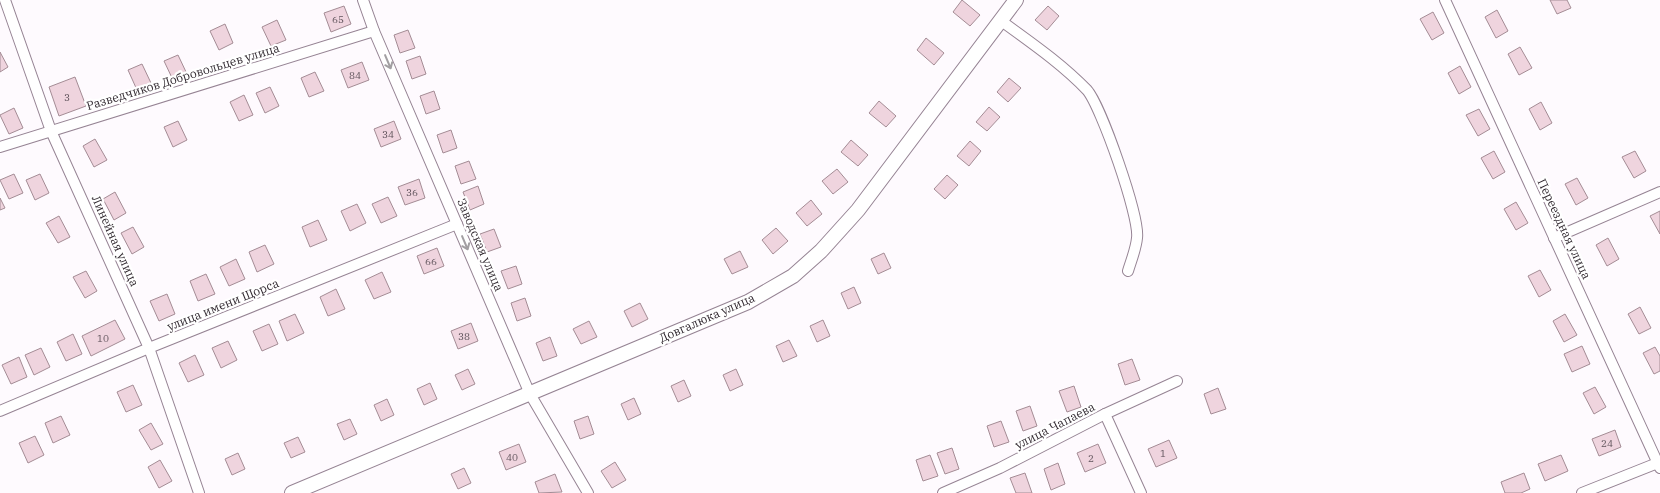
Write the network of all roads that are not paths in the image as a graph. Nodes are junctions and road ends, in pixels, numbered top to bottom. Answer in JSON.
{"nodes":[{"id":1,"x":5,"y":0,"type":"edge"},
{"id":2,"x":363,"y":0,"type":"edge"},
{"id":3,"x":1016,"y":0,"type":"edge"},
{"id":4,"x":1449,"y":1,"type":"edge"},
{"id":5,"x":1000,"y":20,"type":"junction"},
{"id":6,"x":374,"y":31,"type":"junction"},
{"id":7,"x":51,"y":131,"type":"junction"},
{"id":8,"x":0,"y":147,"type":"edge"},
{"id":9,"x":1660,"y":192,"type":"edge"},
{"id":10,"x":457,"y":224,"type":"junction"},
{"id":11,"x":1554,"y":238,"type":"junction"},
{"id":12,"x":1128,"y":271,"type":"dead end"},
{"id":13,"x":149,"y":348,"type":"junction"},
{"id":14,"x":1178,"y":381,"type":"dead end"},
{"id":15,"x":530,"y":394,"type":"junction"},
{"id":16,"x":0,"y":411,"type":"edge"},
{"id":17,"x":1105,"y":414,"type":"junction"},
{"id":18,"x":1659,"y":464,"type":"edge"},
{"id":19,"x":199,"y":493,"type":"edge"},
{"id":20,"x":292,"y":493,"type":"edge"},
{"id":21,"x":588,"y":493,"type":"edge"},
{"id":22,"x":943,"y":493,"type":"edge"},
{"id":23,"x":1141,"y":493,"type":"edge"},
{"id":24,"x":1582,"y":493,"type":"edge"}],
"edges":[{"from":1,"to":7,"type":"street","name":"Линейная улица"},
{"from":2,"to":6,"type":"street","name":"Заводская улица"},
{"from":3,"to":5,"type":"street","name":"Довгалюка улица"},
{"from":4,"to":11,"type":"street","name":"Переездная улица"},
{"from":5,"to":12,"type":"street"},
{"from":5,"to":15,"type":"street","name":"Довгалюка улица"},
{"from":6,"to":7,"type":"street","name":"Разведчиков Добровольцев улица"},
{"from":6,"to":10,"type":"street","name":"Заводская улица","one_way":true},
{"from":7,"to":8,"type":"street","name":"Разведчиков Добровольцев улица"},
{"from":7,"to":13,"type":"street","name":"Линейная улица"},
{"from":9,"to":11,"type":"street"},
{"from":10,"to":13,"type":"street","name":"улица имени Щорса"},
{"from":10,"to":15,"type":"street","name":"Заводская улица","one_way":true},
{"from":11,"to":18,"type":"street","name":"Переездная улица"},
{"from":13,"to":16,"type":"street","name":"улица имени Щорса"},
{"from":13,"to":19,"type":"street","name":"Линейная улица"},
{"from":14,"to":17,"type":"street","name":"улица Чапаева"},
{"from":15,"to":20,"type":"street","name":"Довгалюка улица"},
{"from":15,"to":21,"type":"street","name":"Заводская улица"},
{"from":17,"to":22,"type":"street","name":"улица Чапаева"},
{"from":17,"to":23,"type":"street"},
{"from":18,"to":24,"type":"street"}]}
